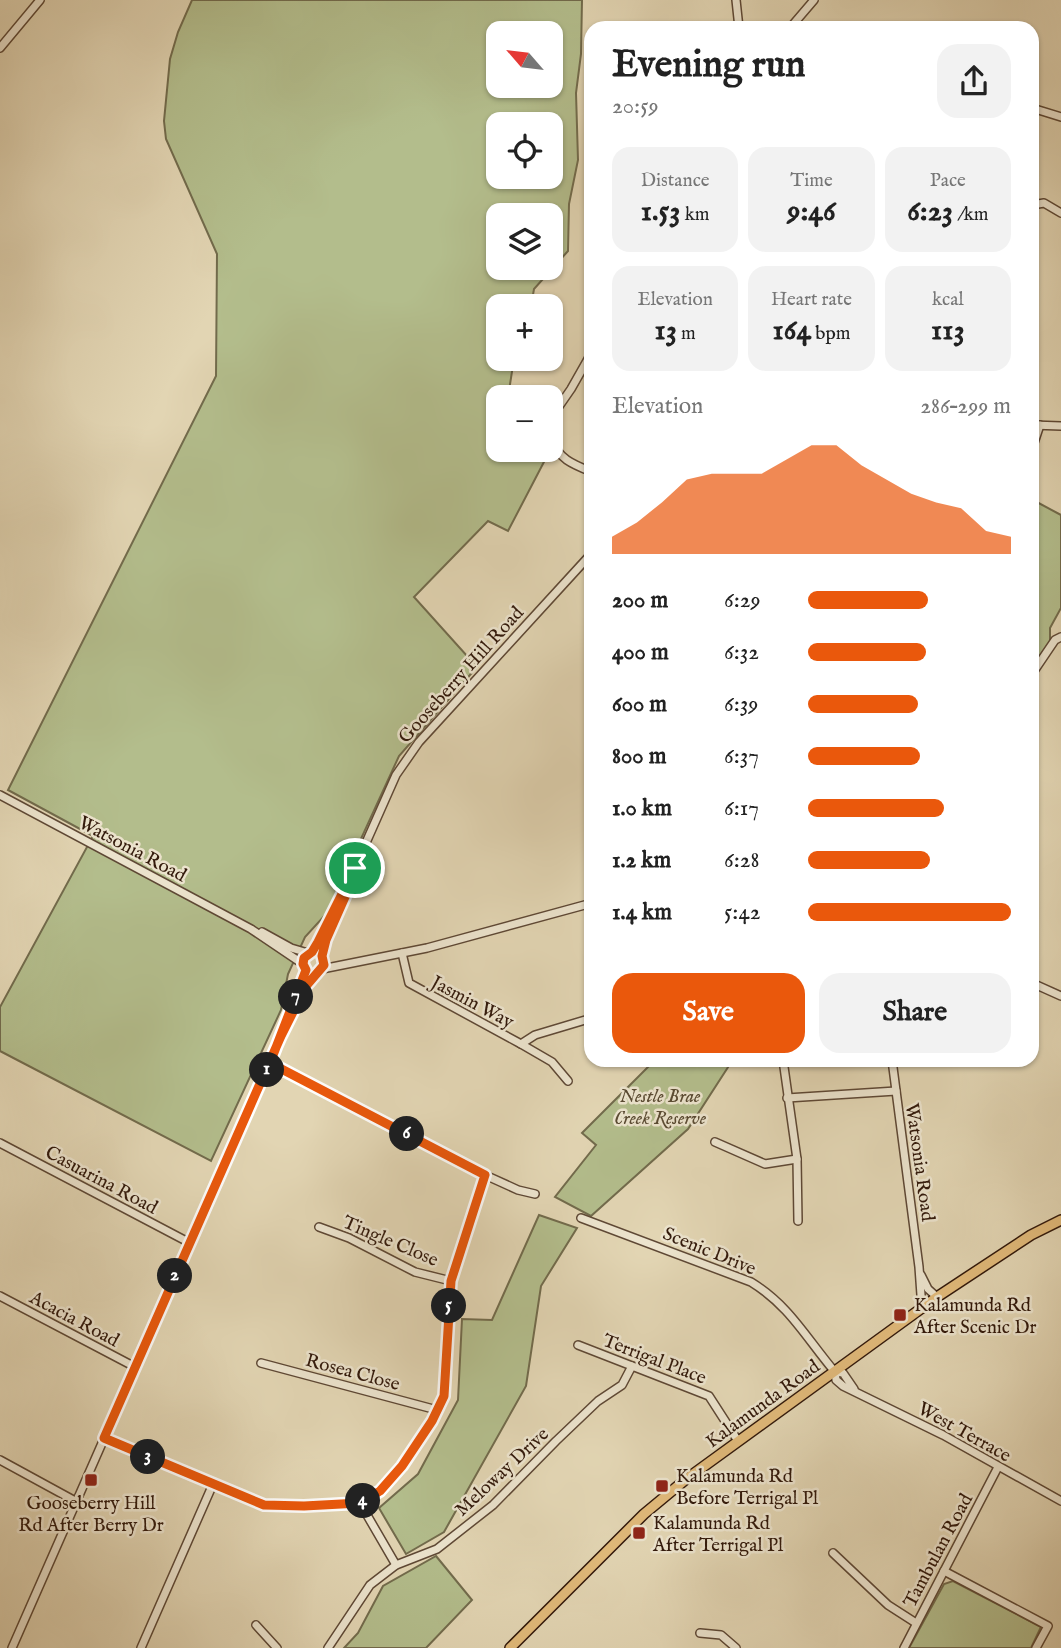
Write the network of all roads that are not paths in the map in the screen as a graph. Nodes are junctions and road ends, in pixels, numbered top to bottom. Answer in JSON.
{"nodes":[{"id":1,"x":40,"y":0,"type":"edge"},
{"id":2,"x":736,"y":0,"type":"edge"},
{"id":3,"x":814,"y":0,"type":"edge"},
{"id":4,"x":738,"y":21,"type":"edge"},
{"id":5,"x":796,"y":21,"type":"edge"},
{"id":6,"x":0,"y":48,"type":"edge"},
{"id":7,"x":1039,"y":110,"type":"edge"},
{"id":8,"x":1061,"y":117,"type":"edge"},
{"id":9,"x":1039,"y":204,"type":"edge"},
{"id":10,"x":1061,"y":213,"type":"edge"},
{"id":11,"x":584,"y":365,"type":"edge"},
{"id":12,"x":563,"y":400,"type":"edge"},
{"id":13,"x":1039,"y":425,"type":"edge"},
{"id":14,"x":1061,"y":426,"type":"edge"},
{"id":15,"x":563,"y":459,"type":"edge"},
{"id":16,"x":584,"y":468,"type":"edge"},
{"id":17,"x":584,"y":562,"type":"edge"},
{"id":18,"x":1061,"y":637,"type":"edge"},
{"id":19,"x":1039,"y":664,"type":"edge"},
{"id":20,"x":0,"y":795,"type":"edge"},
{"id":21,"x":355,"y":868,"type":"junction"},
{"id":22,"x":584,"y":905,"type":"edge"},
{"id":23,"x":251,"y":929,"type":"junction"},
{"id":24,"x":310,"y":952,"type":"junction"},
{"id":25,"x":402,"y":953,"type":"junction"},
{"id":26,"x":323,"y":956,"type":"junction"},
{"id":27,"x":342,"y":965,"type":"junction"},
{"id":28,"x":304,"y":967,"type":"junction"},
{"id":29,"x":319,"y":971,"type":"junction"},
{"id":30,"x":1039,"y":986,"type":"edge"},
{"id":31,"x":1061,"y":996,"type":"edge"},
{"id":32,"x":584,"y":1020,"type":"edge"},
{"id":33,"x":281,"y":1036,"type":"junction"},
{"id":34,"x":521,"y":1044,"type":"junction"},
{"id":35,"x":270,"y":1063,"type":"junction"},
{"id":36,"x":784,"y":1067,"type":"edge"},
{"id":37,"x":893,"y":1067,"type":"edge"},
{"id":38,"x":568,"y":1081,"type":"dead end"},
{"id":39,"x":896,"y":1091,"type":"junction"},
{"id":40,"x":787,"y":1098,"type":"junction"},
{"id":41,"x":715,"y":1142,"type":"dead end"},
{"id":42,"x":0,"y":1143,"type":"edge"},
{"id":43,"x":797,"y":1159,"type":"junction"},
{"id":44,"x":485,"y":1175,"type":"junction"},
{"id":45,"x":535,"y":1194,"type":"dead end"},
{"id":46,"x":582,"y":1218,"type":"dead end"},
{"id":47,"x":1061,"y":1220,"type":"edge"},
{"id":48,"x":797,"y":1221,"type":"dead end"},
{"id":49,"x":319,"y":1227,"type":"dead end"},
{"id":50,"x":190,"y":1243,"type":"junction"},
{"id":51,"x":919,"y":1267,"type":"junction"},
{"id":52,"x":451,"y":1281,"type":"junction"},
{"id":53,"x":0,"y":1296,"type":"edge"},
{"id":54,"x":937,"y":1297,"type":"junction"},
{"id":55,"x":922,"y":1309,"type":"junction"},
{"id":56,"x":578,"y":1345,"type":"dead end"},
{"id":57,"x":261,"y":1363,"type":"dead end"},
{"id":58,"x":632,"y":1366,"type":"junction"},
{"id":59,"x":135,"y":1367,"type":"junction"},
{"id":60,"x":835,"y":1372,"type":"junction"},
{"id":61,"x":437,"y":1409,"type":"junction"},
{"id":62,"x":104,"y":1438,"type":"junction"},
{"id":63,"x":738,"y":1441,"type":"junction"},
{"id":64,"x":0,"y":1460,"type":"edge"},
{"id":65,"x":998,"y":1467,"type":"junction"},
{"id":66,"x":212,"y":1484,"type":"junction"},
{"id":67,"x":1061,"y":1501,"type":"edge"},
{"id":68,"x":77,"y":1502,"type":"junction"},
{"id":69,"x":360,"y":1503,"type":"junction"},
{"id":70,"x":833,"y":1553,"type":"dead end"},
{"id":71,"x":396,"y":1565,"type":"junction"},
{"id":72,"x":944,"y":1571,"type":"junction"},
{"id":73,"x":916,"y":1623,"type":"junction"},
{"id":74,"x":257,"y":1625,"type":"dead end"},
{"id":75,"x":700,"y":1633,"type":"dead end"},
{"id":76,"x":12,"y":1648,"type":"edge"},
{"id":77,"x":141,"y":1648,"type":"edge"},
{"id":78,"x":277,"y":1648,"type":"edge"},
{"id":79,"x":328,"y":1648,"type":"edge"},
{"id":80,"x":510,"y":1648,"type":"edge"},
{"id":81,"x":736,"y":1648,"type":"edge"},
{"id":82,"x":904,"y":1648,"type":"edge"},
{"id":83,"x":1036,"y":1648,"type":"edge"}],
"edges":[{"from":1,"to":6,"type":"street"},
{"from":2,"to":4,"type":"street"},
{"from":3,"to":5,"type":"street"},
{"from":7,"to":8,"type":"street"},
{"from":9,"to":10,"type":"street"},
{"from":11,"to":12,"type":"street"},
{"from":13,"to":14,"type":"street"},
{"from":15,"to":16,"type":"street"},
{"from":17,"to":21,"type":"street","name":"Gooseberry Hill Road"},
{"from":18,"to":19,"type":"street"},
{"from":20,"to":23,"type":"street","name":"Watsonia Road"},
{"from":21,"to":24,"type":"street","name":"Gooseberry Hill Road"},
{"from":21,"to":26,"type":"street","name":"Gooseberry Hill Road"},
{"from":22,"to":25,"type":"street"},
{"from":23,"to":24,"type":"street","name":"Watsonia Road"},
{"from":23,"to":28,"type":"street","name":"Watsonia Road"},
{"from":24,"to":26,"type":"street","name":"Watsonia Road"},
{"from":24,"to":28,"type":"street","name":"Gooseberry Hill Road"},
{"from":25,"to":27,"type":"street"},
{"from":25,"to":34,"type":"street","name":"Jasmin Way"},
{"from":26,"to":27,"type":"street"},
{"from":26,"to":29,"type":"street","name":"Gooseberry Hill Road"},
{"from":27,"to":29,"type":"street"},
{"from":28,"to":29,"type":"street","name":"Watsonia Road"},
{"from":28,"to":33,"type":"street"},
{"from":29,"to":33,"type":"street"},
{"from":30,"to":31,"type":"street"},
{"from":32,"to":34,"type":"street","name":"Jasmin Way"},
{"from":33,"to":35,"type":"street"},
{"from":34,"to":38,"type":"street"},
{"from":35,"to":44,"type":"street"},
{"from":35,"to":50,"type":"street"},
{"from":36,"to":40,"type":"street"},
{"from":37,"to":39,"type":"street","name":"Watsonia Road"},
{"from":39,"to":40,"type":"street"},
{"from":39,"to":51,"type":"street","name":"Watsonia Road"},
{"from":40,"to":43,"type":"street"},
{"from":41,"to":43,"type":"street"},
{"from":42,"to":50,"type":"street","name":"Casuarina Road"},
{"from":43,"to":48,"type":"street"},
{"from":44,"to":45,"type":"street"},
{"from":44,"to":52,"type":"street"},
{"from":46,"to":60,"type":"street","name":"Scenic Drive"},
{"from":47,"to":54,"type":"main road","name":"Kalamunda Road"},
{"from":49,"to":52,"type":"street","name":"Tingle Close"},
{"from":50,"to":59,"type":"street"},
{"from":51,"to":54,"type":"street","name":"Watsonia Road"},
{"from":51,"to":55,"type":"street","name":"Watsonia Road"},
{"from":52,"to":61,"type":"street"},
{"from":53,"to":59,"type":"street","name":"Acacia Road"},
{"from":54,"to":55,"type":"main road","name":"Kalamunda Road"},
{"from":55,"to":60,"type":"main road","name":"Kalamunda Road"},
{"from":56,"to":58,"type":"street","name":"Terrigal Place"},
{"from":57,"to":61,"type":"street","name":"Rosea Close"},
{"from":58,"to":63,"type":"street","name":"Terrigal Place"},
{"from":58,"to":71,"type":"street","name":"Meloway Drive"},
{"from":59,"to":62,"type":"street"},
{"from":60,"to":63,"type":"main road","name":"Kalamunda Road"},
{"from":60,"to":65,"type":"street","name":"West Terrace"},
{"from":61,"to":69,"type":"street"},
{"from":62,"to":66,"type":"street"},
{"from":62,"to":68,"type":"street"},
{"from":63,"to":80,"type":"main road","name":"Kalamunda Road"},
{"from":64,"to":68,"type":"street"},
{"from":65,"to":67,"type":"street","name":"West Terrace"},
{"from":65,"to":72,"type":"street","name":"Tambulan Road"},
{"from":66,"to":69,"type":"street"},
{"from":66,"to":77,"type":"street"},
{"from":68,"to":76,"type":"street"},
{"from":69,"to":71,"type":"street"},
{"from":70,"to":73,"type":"street"},
{"from":71,"to":79,"type":"street","name":"Meloway Drive"},
{"from":72,"to":73,"type":"street","name":"Tambulan Road"},
{"from":72,"to":83,"type":"street"},
{"from":73,"to":82,"type":"street","name":"Tambulan Road"},
{"from":74,"to":78,"type":"street"},
{"from":75,"to":81,"type":"street"}]}
